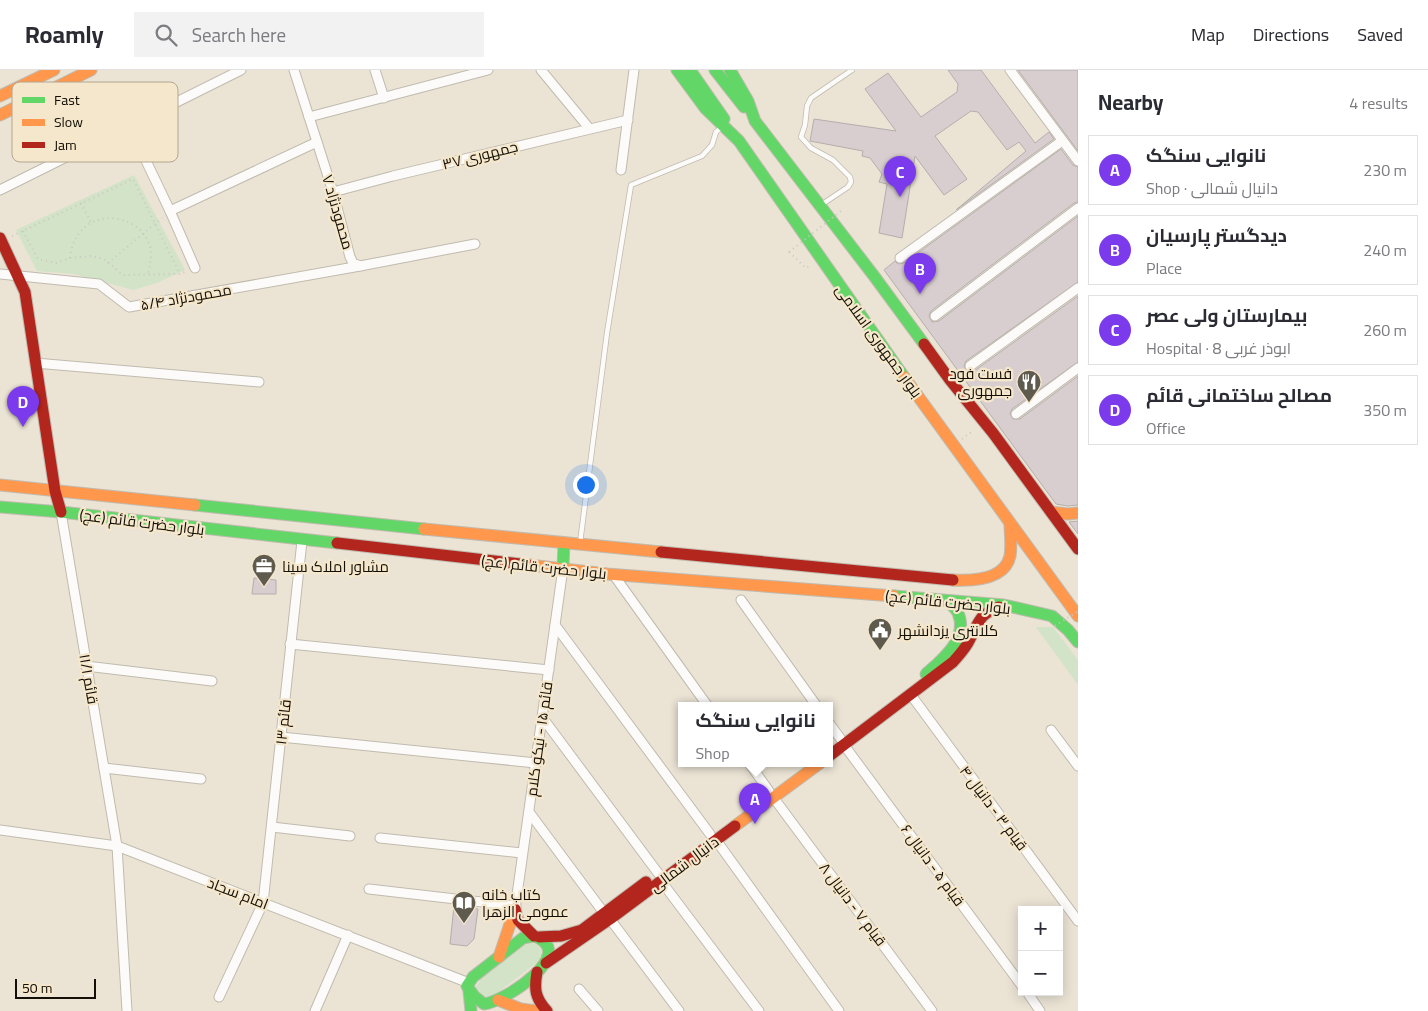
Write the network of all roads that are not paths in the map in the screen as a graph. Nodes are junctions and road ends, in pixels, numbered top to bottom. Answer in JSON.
{"nodes":[{"id":1,"x":54,"y":70,"type":"edge"},
{"id":2,"x":91,"y":70,"type":"edge"},
{"id":3,"x":241,"y":70,"type":"edge"},
{"id":4,"x":294,"y":70,"type":"edge"},
{"id":5,"x":375,"y":70,"type":"edge"},
{"id":6,"x":448,"y":70,"type":"edge"},
{"id":7,"x":488,"y":70,"type":"edge"},
{"id":8,"x":541,"y":70,"type":"edge"},
{"id":9,"x":634,"y":70,"type":"edge"},
{"id":10,"x":676,"y":70,"type":"edge"},
{"id":11,"x":690,"y":70,"type":"edge"},
{"id":12,"x":852,"y":70,"type":"edge"},
{"id":13,"x":1010,"y":70,"type":"edge"},
{"id":14,"x":722,"y":73,"type":"edge"},
{"id":15,"x":451,"y":80,"type":"junction"},
{"id":16,"x":29,"y":82,"type":"edge"},
{"id":17,"x":67,"y":82,"type":"edge"},
{"id":18,"x":12,"y":90,"type":"edge"},
{"id":19,"x":0,"y":96,"type":"edge"},
{"id":20,"x":384,"y":98,"type":"junction"},
{"id":21,"x":178,"y":101,"type":"edge"},
{"id":22,"x":12,"y":109,"type":"edge"},
{"id":23,"x":0,"y":115,"type":"edge"},
{"id":24,"x":310,"y":117,"type":"junction"},
{"id":25,"x":628,"y":120,"type":"junction"},
{"id":26,"x":722,"y":127,"type":"junction"},
{"id":27,"x":589,"y":128,"type":"junction"},
{"id":28,"x":739,"y":141,"type":"junction"},
{"id":29,"x":1062,"y":141,"type":"junction"},
{"id":30,"x":317,"y":142,"type":"junction"},
{"id":31,"x":56,"y":162,"type":"edge"},
{"id":32,"x":146,"y":162,"type":"edge"},
{"id":33,"x":1078,"y":162,"type":"edge"},
{"id":34,"x":621,"y":170,"type":"dead end"},
{"id":35,"x":0,"y":190,"type":"edge"},
{"id":36,"x":333,"y":192,"type":"junction"},
{"id":37,"x":820,"y":205,"type":"junction"},
{"id":38,"x":1078,"y":208,"type":"edge"},
{"id":39,"x":170,"y":212,"type":"junction"},
{"id":40,"x":1,"y":239,"type":"edge"},
{"id":41,"x":475,"y":244,"type":"dead end"},
{"id":42,"x":900,"y":258,"type":"road end"},
{"id":43,"x":360,"y":266,"type":"junction"},
{"id":44,"x":195,"y":268,"type":"road end"},
{"id":45,"x":0,"y":274,"type":"edge"},
{"id":46,"x":18,"y":275,"type":"junction"},
{"id":47,"x":1078,"y":288,"type":"edge"},
{"id":48,"x":935,"y":316,"type":"dead end"},
{"id":49,"x":35,"y":363,"type":"junction"},
{"id":50,"x":970,"y":366,"type":"dead end"},
{"id":51,"x":1078,"y":368,"type":"edge"},
{"id":52,"x":259,"y":382,"type":"dead end"},
{"id":53,"x":1016,"y":414,"type":"dead end"},
{"id":54,"x":0,"y":485,"type":"edge"},
{"id":55,"x":55,"y":491,"type":"junction"},
{"id":56,"x":0,"y":507,"type":"edge"},
{"id":57,"x":61,"y":512,"type":"junction"},
{"id":58,"x":1051,"y":512,"type":"junction"},
{"id":59,"x":1078,"y":513,"type":"edge"},
{"id":60,"x":1010,"y":524,"type":"junction"},
{"id":61,"x":302,"y":541,"type":"junction"},
{"id":62,"x":564,"y":543,"type":"junction"},
{"id":63,"x":580,"y":545,"type":"junction"},
{"id":64,"x":1078,"y":549,"type":"edge"},
{"id":65,"x":563,"y":568,"type":"junction"},
{"id":66,"x":613,"y":574,"type":"junction"},
{"id":67,"x":741,"y":600,"type":"dead end"},
{"id":68,"x":948,"y":601,"type":"junction"},
{"id":69,"x":1004,"y":605,"type":"junction"},
{"id":70,"x":1078,"y":616,"type":"edge"},
{"id":71,"x":555,"y":625,"type":"junction"},
{"id":72,"x":1078,"y":642,"type":"edge"},
{"id":73,"x":290,"y":644,"type":"junction"},
{"id":74,"x":86,"y":666,"type":"junction"},
{"id":75,"x":941,"y":666,"type":"junction"},
{"id":76,"x":549,"y":670,"type":"junction"},
{"id":77,"x":212,"y":681,"type":"dead end"},
{"id":78,"x":911,"y":695,"type":"junction"},
{"id":79,"x":705,"y":702,"type":"edge"},
{"id":80,"x":814,"y":702,"type":"edge"},
{"id":81,"x":542,"y":717,"type":"junction"},
{"id":82,"x":833,"y":728,"type":"edge"},
{"id":83,"x":1051,"y":730,"type":"dead end"},
{"id":84,"x":281,"y":737,"type":"junction"},
{"id":85,"x":842,"y":742,"type":"junction"},
{"id":86,"x":833,"y":745,"type":"edge"},
{"id":87,"x":833,"y":752,"type":"edge"},
{"id":88,"x":536,"y":763,"type":"junction"},
{"id":89,"x":1078,"y":766,"type":"edge"},
{"id":90,"x":752,"y":767,"type":"edge"},
{"id":91,"x":802,"y":767,"type":"edge"},
{"id":92,"x":814,"y":767,"type":"edge"},
{"id":93,"x":104,"y":768,"type":"junction"},
{"id":94,"x":201,"y":779,"type":"dead end"},
{"id":95,"x":771,"y":794,"type":"junction"},
{"id":96,"x":529,"y":812,"type":"junction"},
{"id":97,"x":272,"y":827,"type":"junction"},
{"id":98,"x":0,"y":830,"type":"edge"},
{"id":99,"x":350,"y":836,"type":"dead end"},
{"id":100,"x":713,"y":837,"type":"junction"},
{"id":101,"x":380,"y":838,"type":"dead end"},
{"id":102,"x":117,"y":846,"type":"junction"},
{"id":103,"x":522,"y":853,"type":"junction"},
{"id":104,"x":659,"y":877,"type":"junction"},
{"id":105,"x":368,"y":889,"type":"dead end"},
{"id":106,"x":263,"y":903,"type":"junction"},
{"id":107,"x":515,"y":908,"type":"junction"},
{"id":108,"x":607,"y":916,"type":"junction"},
{"id":109,"x":1078,"y":921,"type":"edge"},
{"id":110,"x":348,"y":935,"type":"junction"},
{"id":111,"x":536,"y":936,"type":"junction"},
{"id":112,"x":498,"y":957,"type":"junction"},
{"id":113,"x":546,"y":963,"type":"junction"},
{"id":114,"x":537,"y":972,"type":"junction"},
{"id":115,"x":1018,"y":981,"type":"edge"},
{"id":116,"x":469,"y":987,"type":"junction"},
{"id":117,"x":579,"y":989,"type":"dead end"},
{"id":118,"x":1030,"y":996,"type":"edge"},
{"id":119,"x":219,"y":997,"type":"dead end"},
{"id":120,"x":494,"y":1005,"type":"edge"},
{"id":121,"x":127,"y":1011,"type":"edge"},
{"id":122,"x":315,"y":1011,"type":"edge"},
{"id":123,"x":471,"y":1011,"type":"edge"},
{"id":124,"x":536,"y":1011,"type":"edge"},
{"id":125,"x":547,"y":1011,"type":"edge"},
{"id":126,"x":598,"y":1011,"type":"edge"},
{"id":127,"x":680,"y":1011,"type":"edge"},
{"id":128,"x":759,"y":1011,"type":"edge"},
{"id":129,"x":839,"y":1011,"type":"edge"},
{"id":130,"x":932,"y":1011,"type":"edge"},
{"id":131,"x":1040,"y":1011,"type":"edge"}],
"edges":[{"from":1,"to":16,"type":"main road"},
{"from":2,"to":17,"type":"main road"},
{"from":3,"to":21,"type":"street"},
{"from":4,"to":24,"type":"street","name":"محمودنژاد ۷"},
{"from":5,"to":20,"type":"street"},
{"from":6,"to":15,"type":"street"},
{"from":7,"to":15,"type":"street"},
{"from":8,"to":27,"type":"street"},
{"from":9,"to":25,"type":"street"},
{"from":10,"to":26,"type":"main road","name":"بلوار جمهوری اسلامی"},
{"from":11,"to":28,"type":"main road"},
{"from":12,"to":37,"type":"lane"},
{"from":13,"to":29,"type":"street"},
{"from":14,"to":37,"type":"main road"},
{"from":15,"to":20,"type":"street"},
{"from":18,"to":19,"type":"main road"},
{"from":20,"to":24,"type":"street"},
{"from":22,"to":23,"type":"main road"},
{"from":24,"to":30,"type":"street","name":"محمودنژاد ۷"},
{"from":25,"to":27,"type":"street","name":"جمهوری ۳۷"},
{"from":25,"to":34,"type":"street"},
{"from":26,"to":28,"type":"main road","name":"بلوار جمهوری اسلامی"},
{"from":26,"to":63,"type":"lane"},
{"from":27,"to":36,"type":"street","name":"جمهوری ۳۷"},
{"from":28,"to":60,"type":"main road","name":"بلوار جمهوری اسلامی"},
{"from":29,"to":33,"type":"street"},
{"from":29,"to":42,"type":"street"},
{"from":30,"to":36,"type":"street","name":"محمودنژاد ۷"},
{"from":30,"to":39,"type":"street"},
{"from":31,"to":35,"type":"street"},
{"from":32,"to":39,"type":"street"},
{"from":36,"to":43,"type":"street","name":"محمودنژاد ۷"},
{"from":37,"to":58,"type":"main road"},
{"from":38,"to":48,"type":"street"},
{"from":39,"to":44,"type":"street"},
{"from":40,"to":46,"type":"main road"},
{"from":41,"to":43,"type":"street","name":"محمودنژاد ۷"},
{"from":43,"to":46,"type":"street","name":"محمودنژاد ۵/۴"},
{"from":45,"to":46,"type":"street","name":"محمودنژاد ۵/۴"},
{"from":46,"to":49,"type":"main road"},
{"from":47,"to":50,"type":"street"},
{"from":49,"to":52,"type":"street"},
{"from":49,"to":55,"type":"main road"},
{"from":51,"to":53,"type":"street"},
{"from":54,"to":55,"type":"main road","name":"بلوار حضرت قائم (عج)"},
{"from":55,"to":57,"type":"main road"},
{"from":55,"to":62,"type":"main road","name":"بلوار حضرت قائم (عج)"},
{"from":56,"to":57,"type":"main road","name":"بلوار حضرت قائم (عج)"},
{"from":57,"to":61,"type":"main road","name":"بلوار حضرت قائم (عج)"},
{"from":57,"to":74,"type":"street","name":"قائم ۱۱/۱"},
{"from":58,"to":59,"type":"main road"},
{"from":58,"to":64,"type":"main road"},
{"from":60,"to":63,"type":"main road","name":"بلوار حضرت قائم (عج)"},
{"from":60,"to":70,"type":"main road","name":"بلوار جمهوری اسلامی"},
{"from":61,"to":65,"type":"main road","name":"بلوار حضرت قائم (عج)"},
{"from":61,"to":73,"type":"street","name":"قائم ۱۳"},
{"from":62,"to":63,"type":"main road","name":"بلوار حضرت قائم (عج)"},
{"from":62,"to":65,"type":"main road"},
{"from":65,"to":66,"type":"main road","name":"بلوار حضرت قائم (عج)"},
{"from":65,"to":71,"type":"street","name":"قائم ۱۵ - نیکو کلام"},
{"from":66,"to":68,"type":"main road","name":"بلوار حضرت قائم (عج)"},
{"from":66,"to":79,"type":"street"},
{"from":67,"to":80,"type":"street"},
{"from":68,"to":69,"type":"main road","name":"بلوار حضرت قائم (عج)"},
{"from":68,"to":75,"type":"main road"},
{"from":69,"to":72,"type":"main road","name":"بلوار حضرت قائم (عج)"},
{"from":69,"to":75,"type":"main road"},
{"from":71,"to":76,"type":"street","name":"قائم ۱۵ - نیکو کلام"},
{"from":71,"to":100,"type":"street"},
{"from":73,"to":76,"type":"street"},
{"from":73,"to":84,"type":"street","name":"قائم ۱۳"},
{"from":74,"to":77,"type":"street"},
{"from":74,"to":93,"type":"street","name":"قائم ۱۱/۱"},
{"from":75,"to":78,"type":"main road"},
{"from":75,"to":85,"type":"main road"},
{"from":76,"to":81,"type":"street","name":"قائم ۱۵ - نیکو کلام"},
{"from":78,"to":85,"type":"main road"},
{"from":78,"to":109,"type":"street","name":"قیام ۳ - دانیال ۴"},
{"from":81,"to":88,"type":"street","name":"قائم ۱۵ - نیکو کلام"},
{"from":81,"to":104,"type":"street"},
{"from":82,"to":85,"type":"street","name":"قیام ۵ - دانیال ۶"},
{"from":83,"to":89,"type":"street"},
{"from":84,"to":88,"type":"street"},
{"from":84,"to":97,"type":"street","name":"قائم ۱۳"},
{"from":85,"to":86,"type":"main road"},
{"from":85,"to":87,"type":"main road"},
{"from":85,"to":115,"type":"street","name":"قیام ۵ - دانیال ۶"},
{"from":88,"to":96,"type":"street","name":"قائم ۱۵ - نیکو کلام"},
{"from":90,"to":95,"type":"street","name":"قیام ۷ - دانیال ۸"},
{"from":91,"to":95,"type":"main road","name":"دانیال شمالی"},
{"from":92,"to":95,"type":"main road","name":"دانیال شمالی"},
{"from":93,"to":94,"type":"street"},
{"from":93,"to":102,"type":"street","name":"قائم ۱۱/۱"},
{"from":95,"to":100,"type":"main road","name":"دانیال شمالی"},
{"from":95,"to":130,"type":"street","name":"قیام ۷ - دانیال ۸"},
{"from":96,"to":103,"type":"street","name":"قائم ۱۵ - نیکو کلام"},
{"from":96,"to":108,"type":"street"},
{"from":97,"to":99,"type":"street"},
{"from":97,"to":106,"type":"street","name":"قائم ۱۳"},
{"from":98,"to":102,"type":"street","name":"امام سجاد"},
{"from":100,"to":104,"type":"main road","name":"دانیال شمالی"},
{"from":100,"to":129,"type":"street"},
{"from":101,"to":103,"type":"street"},
{"from":102,"to":106,"type":"street","name":"امام سجاد"},
{"from":102,"to":121,"type":"street","name":"قائم ۱۱/۱"},
{"from":103,"to":107,"type":"street","name":"قائم ۱۵ - نیکو کلام"},
{"from":104,"to":108,"type":"main road","name":"دانیال شمالی"},
{"from":104,"to":128,"type":"street"},
{"from":105,"to":107,"type":"street"},
{"from":106,"to":110,"type":"street","name":"امام سجاد"},
{"from":106,"to":119,"type":"street","name":"قائم ۱۳"},
{"from":107,"to":111,"type":"main road"},
{"from":107,"to":112,"type":"main road"},
{"from":108,"to":111,"type":"main road","name":"دانیال شمالی"},
{"from":108,"to":113,"type":"main road","name":"دانیال شمالی"},
{"from":108,"to":127,"type":"street"},
{"from":110,"to":116,"type":"street","name":"امام سجاد"},
{"from":110,"to":122,"type":"street"},
{"from":111,"to":112,"type":"main road"},
{"from":111,"to":113,"type":"main road"},
{"from":112,"to":116,"type":"main road"},
{"from":113,"to":114,"type":"main road","name":"دانیال شمالی"},
{"from":114,"to":120,"type":"main road","name":"دانیال شمالی"},
{"from":114,"to":125,"type":"main road"},
{"from":116,"to":120,"type":"main road"},
{"from":116,"to":123,"type":"main road"},
{"from":117,"to":126,"type":"street"},
{"from":118,"to":131,"type":"street"},
{"from":120,"to":124,"type":"main road"}]}
